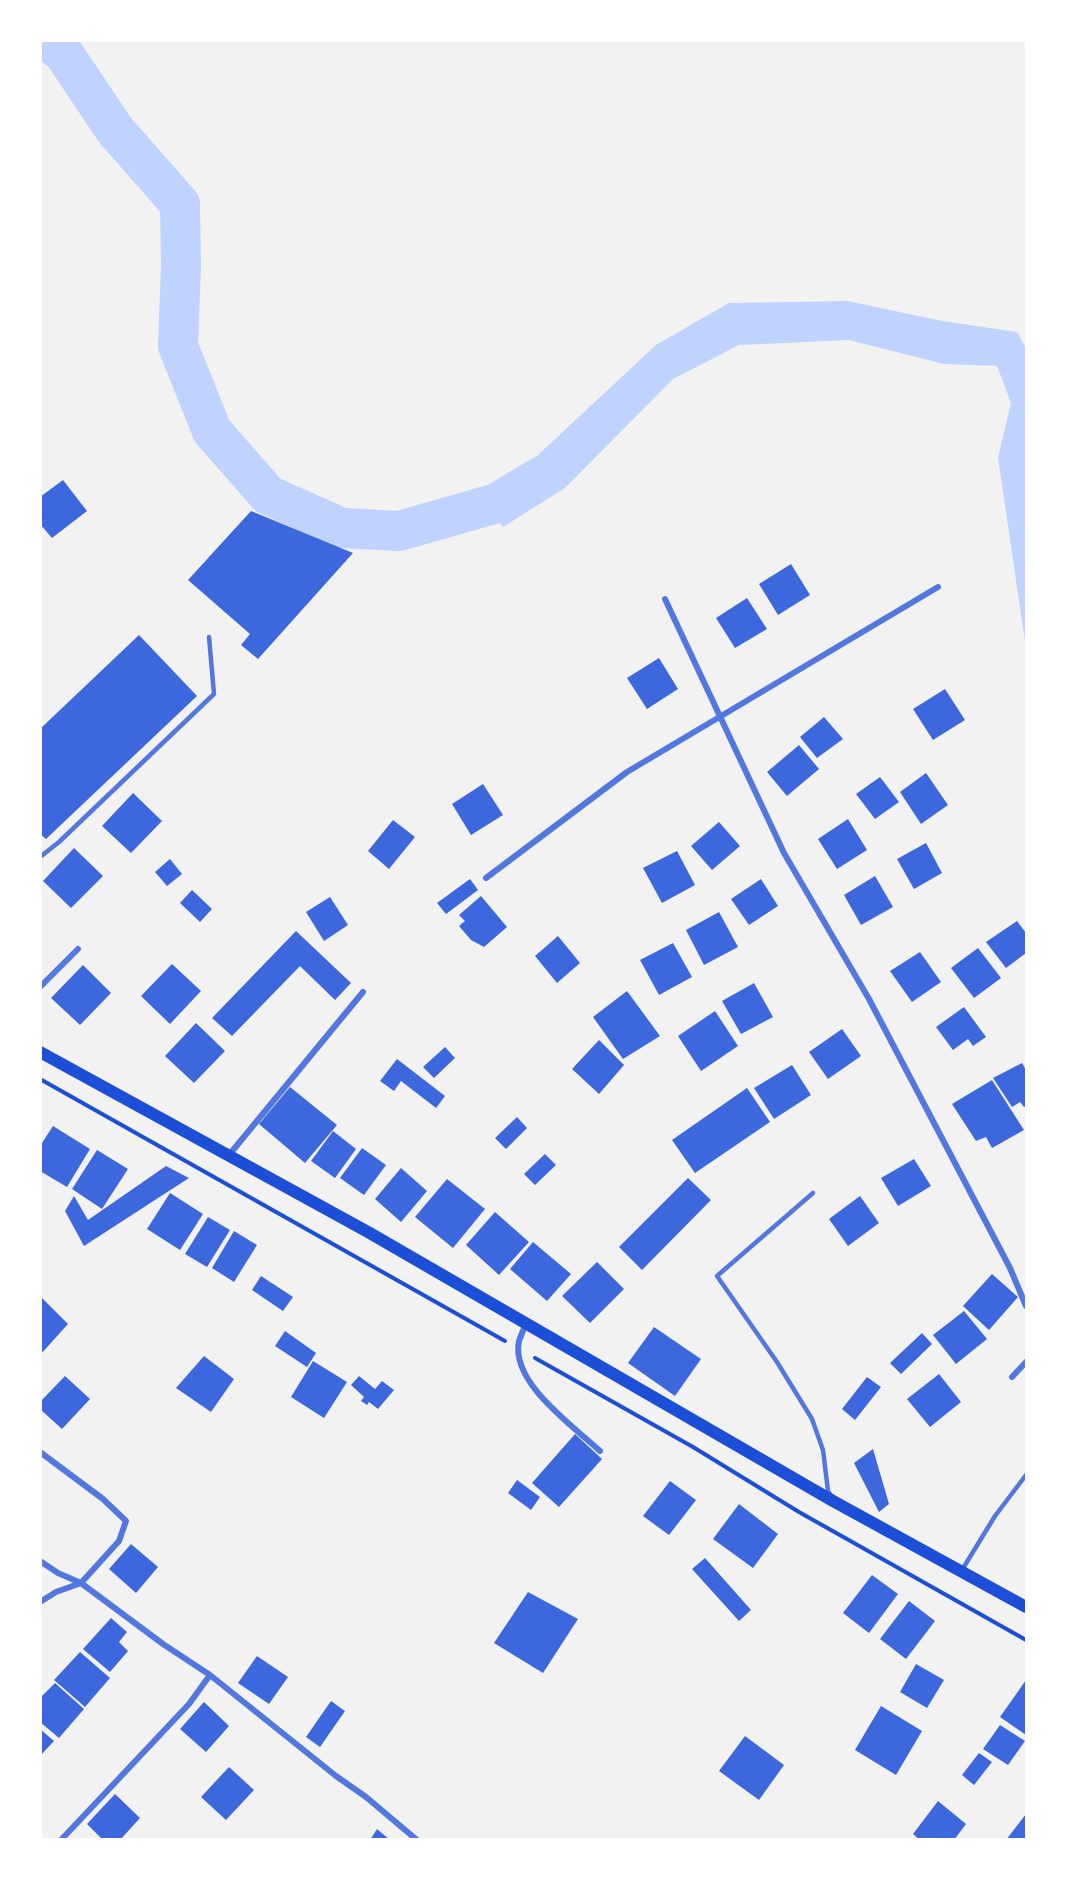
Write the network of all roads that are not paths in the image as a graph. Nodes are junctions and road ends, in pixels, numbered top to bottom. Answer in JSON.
{"nodes":[{"id":1,"x":938,"y":587,"type":"dead end"},
{"id":2,"x":665,"y":599,"type":"dead end"},
{"id":3,"x":209,"y":637,"type":"dead end"},
{"id":4,"x":719,"y":716,"type":"junction"},
{"id":5,"x":42,"y":853,"type":"edge"},
{"id":6,"x":486,"y":878,"type":"dead end"},
{"id":7,"x":78,"y":949,"type":"dead end"},
{"id":8,"x":40,"y":987,"type":"edge"},
{"id":9,"x":363,"y":992,"type":"dead end"},
{"id":10,"x":40,"y":1052,"type":"edge"},
{"id":11,"x":229,"y":1155,"type":"junction"},
{"id":12,"x":813,"y":1193,"type":"dead end"},
{"id":13,"x":1026,"y":1306,"type":"edge"},
{"id":14,"x":526,"y":1323,"type":"junction"},
{"id":15,"x":1026,"y":1362,"type":"edge"},
{"id":16,"x":1012,"y":1377,"type":"dead end"},
{"id":17,"x":600,"y":1451,"type":"dead end"},
{"id":18,"x":40,"y":1452,"type":"edge"},
{"id":19,"x":1026,"y":1475,"type":"edge"},
{"id":20,"x":833,"y":1501,"type":"junction"},
{"id":21,"x":40,"y":1560,"type":"edge"},
{"id":22,"x":962,"y":1570,"type":"junction"},
{"id":23,"x":81,"y":1583,"type":"junction"},
{"id":24,"x":40,"y":1602,"type":"edge"},
{"id":25,"x":1026,"y":1607,"type":"edge"},
{"id":26,"x":210,"y":1675,"type":"junction"},
{"id":27,"x":61,"y":1839,"type":"edge"},
{"id":28,"x":417,"y":1839,"type":"edge"}],
"edges":[{"from":1,"to":4,"type":"street"},
{"from":2,"to":4,"type":"street"},
{"from":3,"to":5,"type":"lane"},
{"from":4,"to":6,"type":"street"},
{"from":4,"to":13,"type":"street"},
{"from":7,"to":8,"type":"street"},
{"from":9,"to":11,"type":"street"},
{"from":10,"to":11,"type":"main road"},
{"from":11,"to":14,"type":"main road"},
{"from":12,"to":20,"type":"lane"},
{"from":14,"to":17,"type":"street"},
{"from":14,"to":20,"type":"main road"},
{"from":15,"to":16,"type":"street"},
{"from":18,"to":23,"type":"street"},
{"from":19,"to":22,"type":"lane"},
{"from":20,"to":22,"type":"main road"},
{"from":21,"to":23,"type":"street"},
{"from":22,"to":25,"type":"main road"},
{"from":23,"to":24,"type":"street"},
{"from":23,"to":26,"type":"street"},
{"from":26,"to":27,"type":"street"},
{"from":26,"to":28,"type":"street"}]}
